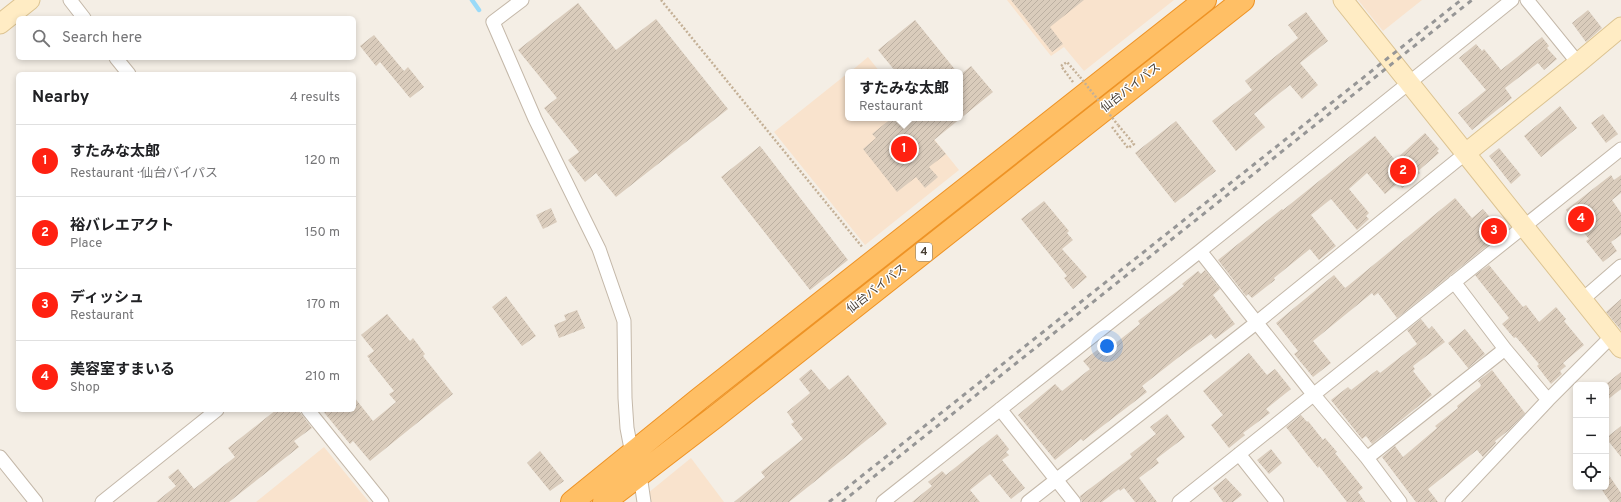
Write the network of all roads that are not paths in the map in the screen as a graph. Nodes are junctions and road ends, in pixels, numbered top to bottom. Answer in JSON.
{"nodes":[{"id":1,"x":30,"y":0,"type":"edge"},
{"id":2,"x":70,"y":0,"type":"edge"},
{"id":3,"x":522,"y":0,"type":"edge"},
{"id":4,"x":1205,"y":0,"type":"edge"},
{"id":5,"x":1243,"y":0,"type":"edge"},
{"id":6,"x":1343,"y":0,"type":"edge"},
{"id":7,"x":1512,"y":0,"type":"edge"},
{"id":8,"x":1527,"y":0,"type":"edge"},
{"id":9,"x":82,"y":16,"type":"edge"},
{"id":10,"x":0,"y":24,"type":"edge"},
{"id":11,"x":1621,"y":27,"type":"edge"},
{"id":12,"x":118,"y":60,"type":"edge"},
{"id":13,"x":1578,"y":63,"type":"junction"},
{"id":14,"x":127,"y":72,"type":"edge"},
{"id":15,"x":1409,"y":82,"type":"junction"},
{"id":16,"x":1621,"y":149,"type":"edge"},
{"id":17,"x":1466,"y":153,"type":"junction"},
{"id":18,"x":1523,"y":226,"type":"junction"},
{"id":19,"x":1200,"y":251,"type":"junction"},
{"id":20,"x":1621,"y":266,"type":"edge"},
{"id":21,"x":1454,"y":282,"type":"junction"},
{"id":22,"x":1583,"y":299,"type":"junction"},
{"id":23,"x":1256,"y":323,"type":"junction"},
{"id":24,"x":1616,"y":342,"type":"edge"},
{"id":25,"x":1505,"y":349,"type":"junction"},
{"id":26,"x":1313,"y":394,"type":"junction"},
{"id":27,"x":1548,"y":400,"type":"junction"},
{"id":28,"x":1000,"y":408,"type":"junction"},
{"id":29,"x":214,"y":412,"type":"edge"},
{"id":30,"x":310,"y":412,"type":"edge"},
{"id":31,"x":632,"y":454,"type":"junction"},
{"id":32,"x":1239,"y":454,"type":"junction"},
{"id":33,"x":0,"y":457,"type":"edge"},
{"id":34,"x":1367,"y":458,"type":"junction"},
{"id":35,"x":640,"y":474,"type":"junction"},
{"id":36,"x":1056,"y":480,"type":"junction"},
{"id":37,"x":36,"y":502,"type":"edge"},
{"id":38,"x":102,"y":502,"type":"edge"},
{"id":39,"x":382,"y":502,"type":"edge"},
{"id":40,"x":572,"y":502,"type":"edge"},
{"id":41,"x":604,"y":502,"type":"edge"},
{"id":42,"x":644,"y":502,"type":"edge"},
{"id":43,"x":883,"y":502,"type":"edge"},
{"id":44,"x":1028,"y":502,"type":"edge"},
{"id":45,"x":1074,"y":502,"type":"edge"},
{"id":46,"x":1180,"y":502,"type":"edge"},
{"id":47,"x":1277,"y":502,"type":"edge"},
{"id":48,"x":1400,"y":502,"type":"edge"},
{"id":49,"x":1452,"y":502,"type":"edge"}],
"edges":[{"from":1,"to":10,"type":"street"},
{"from":2,"to":9,"type":"street"},
{"from":3,"to":31,"type":"street"},
{"from":4,"to":31,"type":"highway","name":"仙台バイパス","number":"4"},
{"from":5,"to":35,"type":"highway","name":"仙台バイパス","number":"4"},
{"from":6,"to":15,"type":"street"},
{"from":7,"to":15,"type":"street"},
{"from":8,"to":13,"type":"street"},
{"from":11,"to":13,"type":"street"},
{"from":12,"to":14,"type":"street"},
{"from":13,"to":17,"type":"street"},
{"from":15,"to":17,"type":"street"},
{"from":15,"to":19,"type":"street"},
{"from":16,"to":18,"type":"street"},
{"from":17,"to":18,"type":"street"},
{"from":17,"to":23,"type":"street"},
{"from":18,"to":21,"type":"street"},
{"from":18,"to":22,"type":"street"},
{"from":19,"to":23,"type":"street"},
{"from":19,"to":28,"type":"street"},
{"from":20,"to":22,"type":"street"},
{"from":21,"to":25,"type":"street"},
{"from":21,"to":26,"type":"street"},
{"from":22,"to":24,"type":"street"},
{"from":23,"to":26,"type":"street"},
{"from":23,"to":36,"type":"street"},
{"from":24,"to":27,"type":"street"},
{"from":25,"to":27,"type":"street"},
{"from":25,"to":34,"type":"street"},
{"from":26,"to":32,"type":"street"},
{"from":26,"to":34,"type":"street"},
{"from":27,"to":49,"type":"street"},
{"from":28,"to":36,"type":"street"},
{"from":28,"to":43,"type":"street"},
{"from":29,"to":38,"type":"street"},
{"from":30,"to":39,"type":"street"},
{"from":31,"to":35,"type":"street"},
{"from":31,"to":40,"type":"highway","name":"仙台バイパス","number":"4"},
{"from":32,"to":46,"type":"street"},
{"from":32,"to":47,"type":"street"},
{"from":33,"to":37,"type":"street"},
{"from":34,"to":48,"type":"street"},
{"from":35,"to":41,"type":"highway","name":"仙台バイパス","number":"4"},
{"from":35,"to":42,"type":"street"},
{"from":36,"to":44,"type":"street"},
{"from":36,"to":45,"type":"street"}]}
